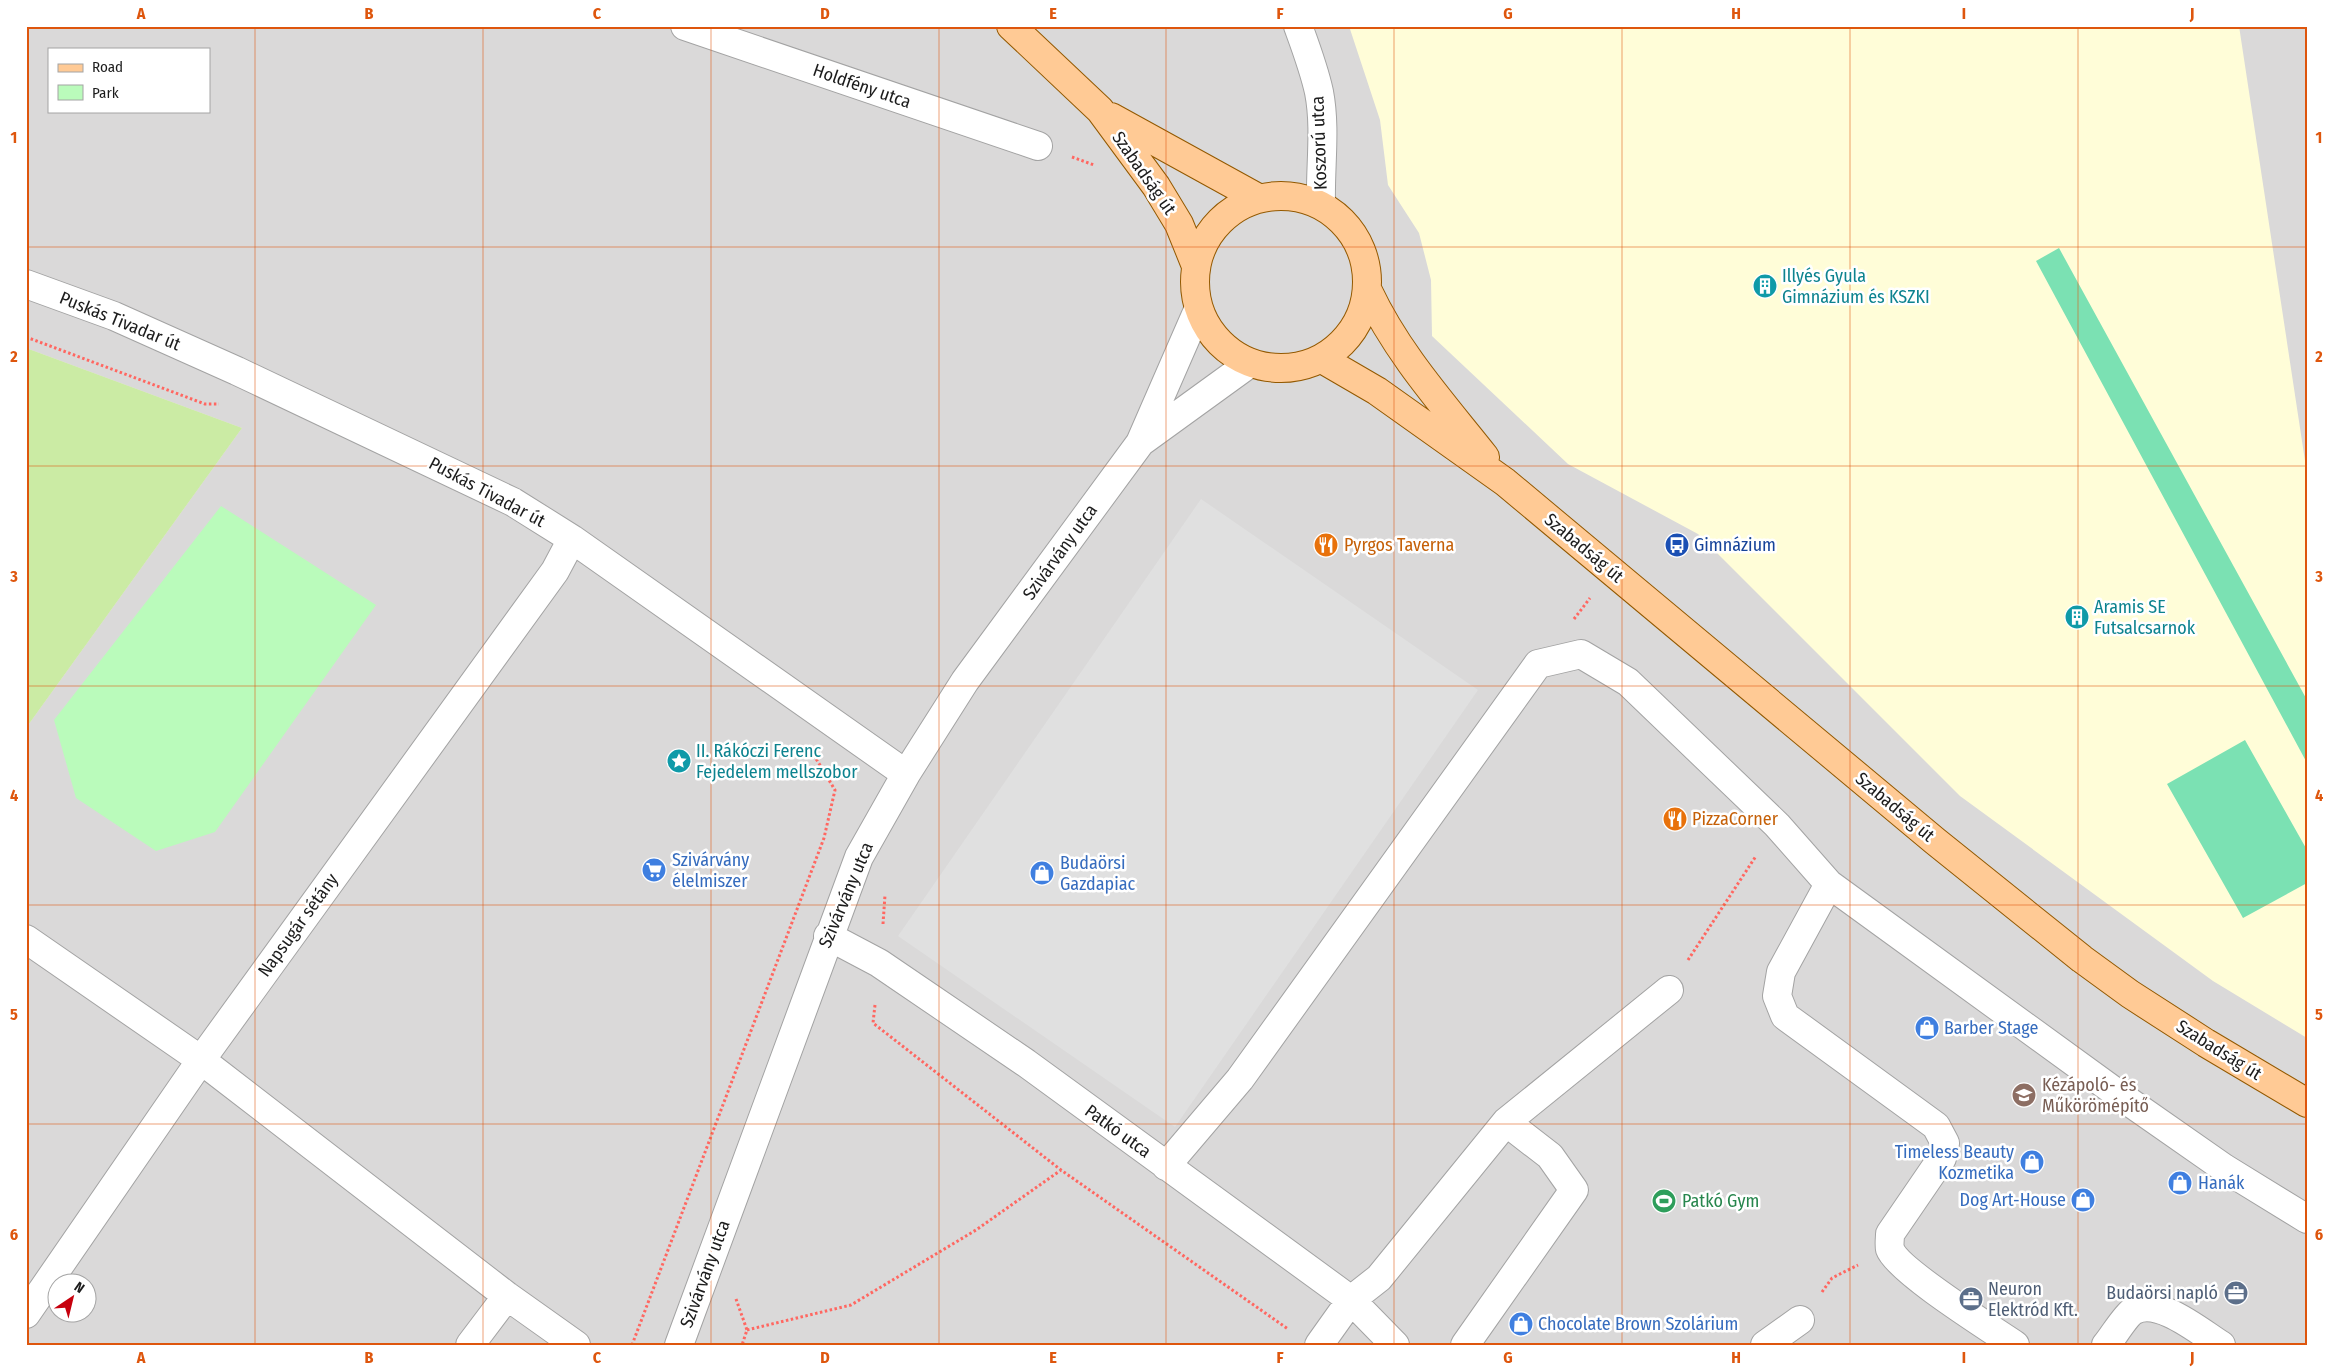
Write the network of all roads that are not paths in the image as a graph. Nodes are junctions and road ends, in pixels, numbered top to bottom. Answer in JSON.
{"nodes":[{"id":1,"x":685,"y":26,"type":"edge"},
{"id":2,"x":1011,"y":26,"type":"edge"},
{"id":3,"x":1298,"y":26,"type":"edge"},
{"id":4,"x":1100,"y":110,"type":"junction"},
{"id":5,"x":1038,"y":146,"type":"dead end"},
{"id":6,"x":1258,"y":198,"type":"junction"},
{"id":7,"x":1321,"y":203,"type":"junction"},
{"id":8,"x":1196,"y":266,"type":"junction"},
{"id":9,"x":26,"y":284,"type":"edge"},
{"id":10,"x":1368,"y":292,"type":"junction"},
{"id":11,"x":1198,"y":310,"type":"junction"},
{"id":12,"x":1322,"y":359,"type":"junction"},
{"id":13,"x":1250,"y":363,"type":"junction"},
{"id":14,"x":1140,"y":443,"type":"junction"},
{"id":15,"x":1505,"y":482,"type":"junction"},
{"id":16,"x":572,"y":539,"type":"junction"},
{"id":17,"x":906,"y":774,"type":"junction"},
{"id":18,"x":1829,"y":884,"type":"junction"},
{"id":19,"x":828,"y":936,"type":"junction"},
{"id":20,"x":26,"y":939,"type":"edge"},
{"id":21,"x":1669,"y":990,"type":"road end"},
{"id":22,"x":201,"y":1060,"type":"junction"},
{"id":23,"x":2307,"y":1103,"type":"edge"},
{"id":24,"x":1506,"y":1122,"type":"junction"},
{"id":25,"x":1166,"y":1166,"type":"junction"},
{"id":26,"x":2307,"y":1219,"type":"edge"},
{"id":27,"x":507,"y":1296,"type":"junction"},
{"id":28,"x":1351,"y":1300,"type":"junction"},
{"id":29,"x":26,"y":1314,"type":"edge"},
{"id":30,"x":1800,"y":1320,"type":"dead end"},
{"id":31,"x":470,"y":1345,"type":"edge"},
{"id":32,"x":576,"y":1345,"type":"edge"},
{"id":33,"x":679,"y":1345,"type":"edge"},
{"id":34,"x":1319,"y":1345,"type":"edge"},
{"id":35,"x":1394,"y":1345,"type":"edge"},
{"id":36,"x":1465,"y":1345,"type":"edge"},
{"id":37,"x":1765,"y":1345,"type":"edge"},
{"id":38,"x":2015,"y":1345,"type":"edge"},
{"id":39,"x":2106,"y":1345,"type":"edge"},
{"id":40,"x":2220,"y":1345,"type":"edge"}],
"edges":[{"from":1,"to":5,"type":"street","name":"Holdfény utca"},
{"from":2,"to":4,"type":"main road","name":"Szabadság út"},
{"from":3,"to":7,"type":"street","name":"Koszorú utca"},
{"from":4,"to":6,"type":"main road","name":"Szabadság út"},
{"from":4,"to":8,"type":"main road","name":"Szabadság út"},
{"from":6,"to":7,"type":"main road","name":"Szabadság út"},
{"from":6,"to":8,"type":"main road","name":"Szabadság út"},
{"from":7,"to":10,"type":"main road","name":"Szabadság út"},
{"from":8,"to":11,"type":"main road","name":"Szabadság út"},
{"from":9,"to":16,"type":"street","name":"Puskás Tivadar út"},
{"from":10,"to":12,"type":"main road","name":"Szabadság út"},
{"from":10,"to":15,"type":"main road","name":"Szabadság út"},
{"from":11,"to":13,"type":"main road","name":"Szabadság út"},
{"from":11,"to":14,"type":"street","name":"Szivárvány utca"},
{"from":12,"to":13,"type":"main road","name":"Szabadság út"},
{"from":12,"to":15,"type":"main road","name":"Szabadság út"},
{"from":13,"to":14,"type":"street","name":"Szivárvány utca"},
{"from":14,"to":17,"type":"street","name":"Szivárvány utca"},
{"from":15,"to":23,"type":"main road","name":"Szabadság út"},
{"from":16,"to":17,"type":"street","name":"Puskás Tivadar út"},
{"from":16,"to":22,"type":"street","name":"Napsugár sétány"},
{"from":17,"to":19,"type":"street","name":"Szivárvány utca"},
{"from":18,"to":25,"type":"street"},
{"from":18,"to":26,"type":"street"},
{"from":18,"to":38,"type":"street"},
{"from":19,"to":25,"type":"street","name":"Patkó utca"},
{"from":19,"to":33,"type":"street","name":"Szivárvány utca"},
{"from":20,"to":22,"type":"street"},
{"from":21,"to":24,"type":"street"},
{"from":22,"to":27,"type":"street"},
{"from":22,"to":29,"type":"street","name":"Napsugár sétány"},
{"from":24,"to":28,"type":"street"},
{"from":24,"to":36,"type":"street"},
{"from":25,"to":28,"type":"street","name":"Patkó utca"},
{"from":27,"to":31,"type":"street"},
{"from":27,"to":32,"type":"street"},
{"from":28,"to":34,"type":"street"},
{"from":28,"to":35,"type":"street","name":"Patkó utca"},
{"from":30,"to":37,"type":"street"},
{"from":39,"to":40,"type":"street"}]}
